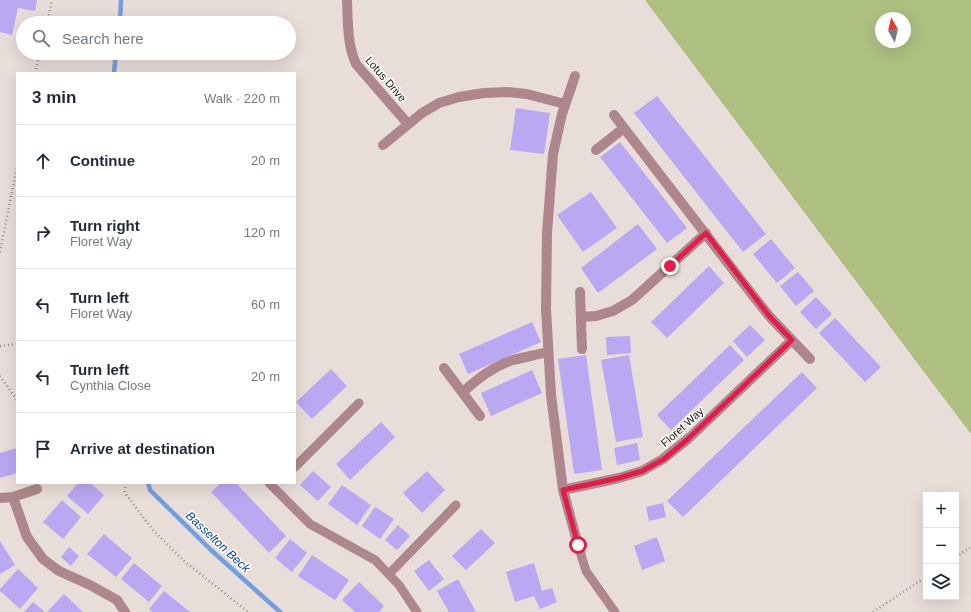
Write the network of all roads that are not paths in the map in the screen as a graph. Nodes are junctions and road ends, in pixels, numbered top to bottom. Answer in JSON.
{"nodes":[{"id":1,"x":347,"y":0,"type":"edge"},
{"id":2,"x":575,"y":76,"type":"dead end"},
{"id":3,"x":565,"y":104,"type":"junction"},
{"id":4,"x":614,"y":115,"type":"dead end"},
{"id":5,"x":408,"y":124,"type":"junction"},
{"id":6,"x":624,"y":128,"type":"junction"},
{"id":7,"x":383,"y":145,"type":"dead end"},
{"id":8,"x":596,"y":150,"type":"dead end"},
{"id":9,"x":706,"y":233,"type":"junction"},
{"id":10,"x":580,"y":292,"type":"dead end"},
{"id":11,"x":581,"y":317,"type":"junction"},
{"id":12,"x":792,"y":340,"type":"junction"},
{"id":13,"x":582,"y":348,"type":"dead end"},
{"id":14,"x":548,"y":352,"type":"junction"},
{"id":15,"x":810,"y":359,"type":"dead end"},
{"id":16,"x":444,"y":368,"type":"dead end"},
{"id":17,"x":463,"y":392,"type":"junction"},
{"id":18,"x":359,"y":403,"type":"dead end"},
{"id":19,"x":480,"y":416,"type":"dead end"},
{"id":20,"x":296,"y":467,"type":"edge"},
{"id":21,"x":274,"y":485,"type":"edge"},
{"id":22,"x":37,"y":489,"type":"dead end"},
{"id":23,"x":563,"y":490,"type":"junction"},
{"id":24,"x":13,"y":497,"type":"junction"},
{"id":25,"x":0,"y":498,"type":"edge"},
{"id":26,"x":456,"y":505,"type":"dead end"},
{"id":27,"x":578,"y":545,"type":"joint"},
{"id":28,"x":389,"y":574,"type":"junction"},
{"id":29,"x":125,"y":612,"type":"edge"},
{"id":30,"x":417,"y":612,"type":"edge"},
{"id":31,"x":614,"y":612,"type":"edge"}],
"edges":[{"from":1,"to":5,"type":"street","name":"Lotus Drive"},
{"from":2,"to":3,"type":"street"},
{"from":3,"to":5,"type":"street"},
{"from":3,"to":14,"type":"street"},
{"from":4,"to":6,"type":"street"},
{"from":5,"to":7,"type":"street"},
{"from":6,"to":8,"type":"street"},
{"from":6,"to":9,"type":"street"},
{"from":9,"to":11,"type":"street"},
{"from":9,"to":12,"type":"street"},
{"from":10,"to":11,"type":"street"},
{"from":11,"to":13,"type":"street"},
{"from":12,"to":15,"type":"street"},
{"from":12,"to":23,"type":"street","name":"Floret Way"},
{"from":14,"to":17,"type":"street"},
{"from":14,"to":23,"type":"street"},
{"from":16,"to":17,"type":"street"},
{"from":17,"to":19,"type":"street"},
{"from":18,"to":20,"type":"lane"},
{"from":21,"to":28,"type":"lane"},
{"from":22,"to":24,"type":"street"},
{"from":23,"to":27,"type":"street"},
{"from":24,"to":25,"type":"street"},
{"from":24,"to":29,"type":"street"},
{"from":26,"to":28,"type":"lane"},
{"from":27,"to":31,"type":"lane"},
{"from":28,"to":30,"type":"lane"}]}
